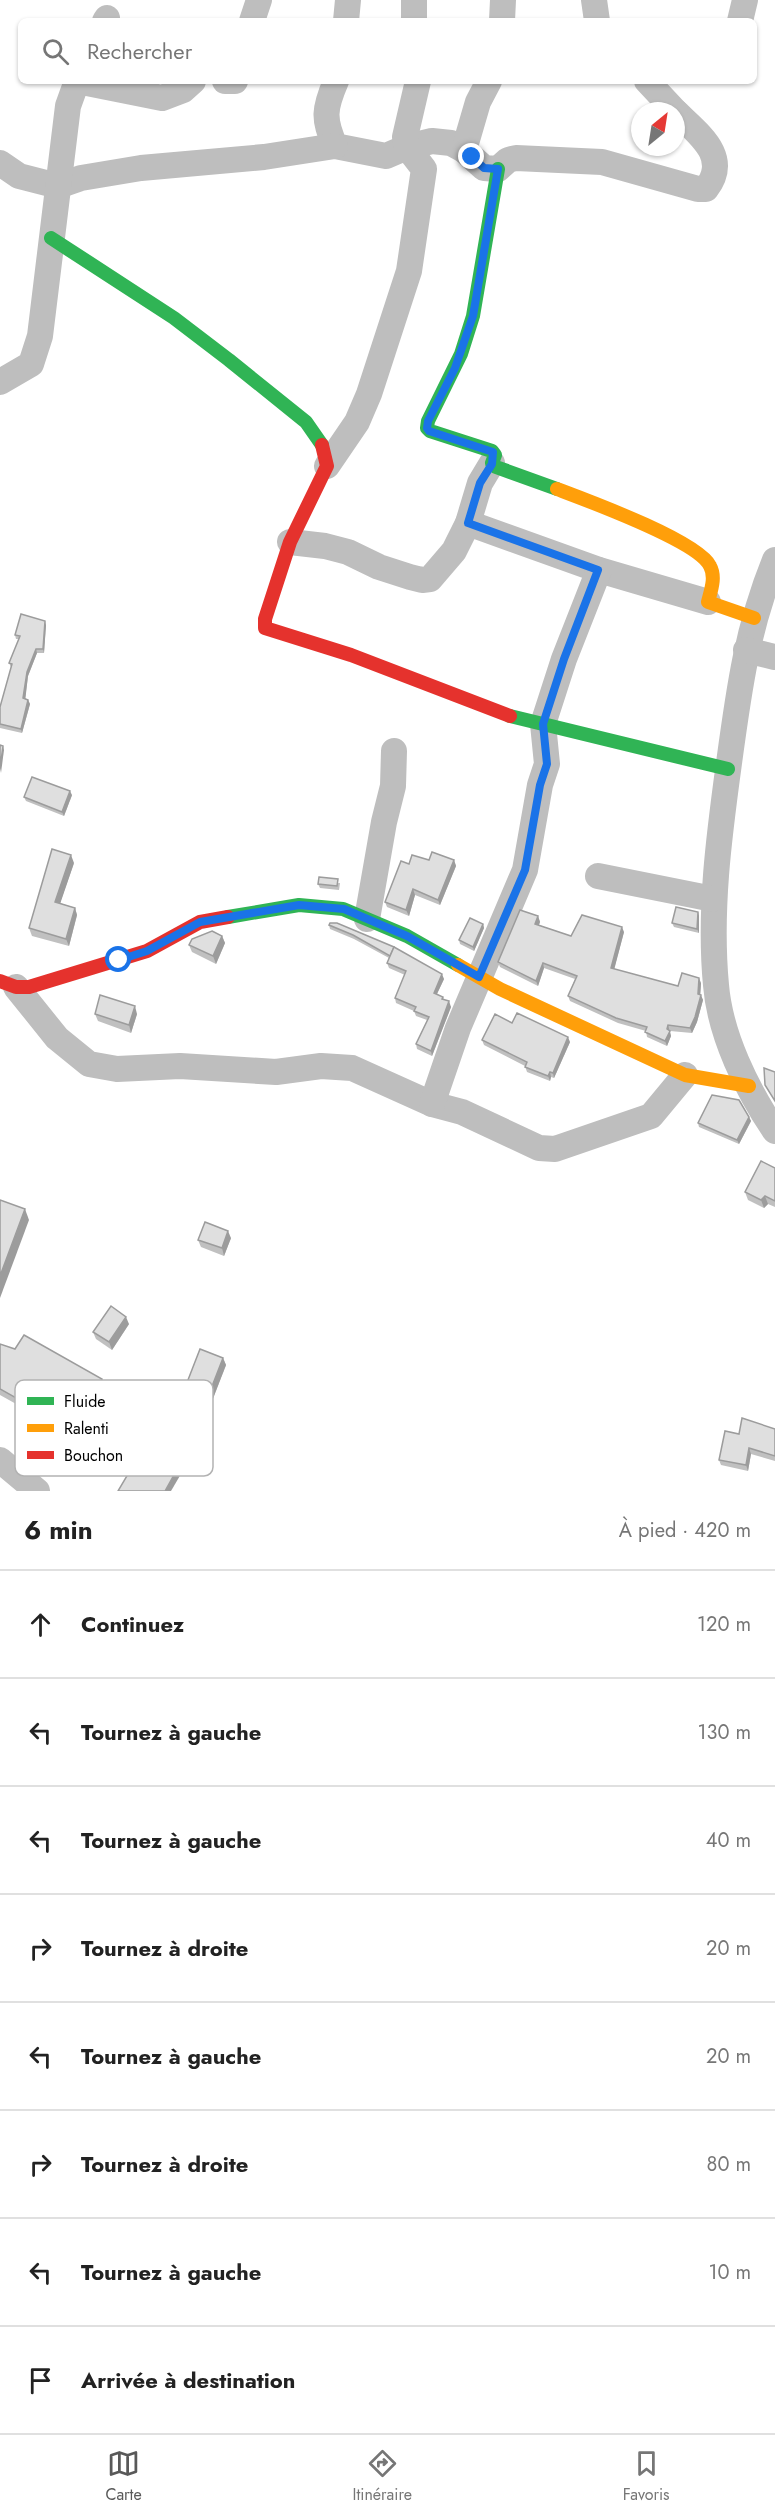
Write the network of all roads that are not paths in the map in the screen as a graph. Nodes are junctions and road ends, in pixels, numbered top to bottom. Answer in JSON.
{"nodes":[{"id":1,"x":259,"y":0,"type":"edge"},
{"id":2,"x":348,"y":0,"type":"edge"},
{"id":3,"x":414,"y":0,"type":"edge"},
{"id":4,"x":503,"y":0,"type":"edge"},
{"id":5,"x":745,"y":0,"type":"edge"},
{"id":6,"x":253,"y":18,"type":"edge"},
{"id":7,"x":346,"y":18,"type":"edge"},
{"id":8,"x":414,"y":18,"type":"edge"},
{"id":9,"x":502,"y":18,"type":"edge"},
{"id":10,"x":741,"y":18,"type":"edge"},
{"id":11,"x":76,"y":84,"type":"edge"},
{"id":12,"x":92,"y":84,"type":"edge"},
{"id":13,"x":190,"y":84,"type":"edge"},
{"id":14,"x":335,"y":84,"type":"edge"},
{"id":15,"x":417,"y":84,"type":"edge"},
{"id":16,"x":487,"y":84,"type":"edge"},
{"id":17,"x":650,"y":84,"type":"edge"},
{"id":18,"x":667,"y":102,"type":"edge"},
{"id":19,"x":685,"y":120,"type":"edge"},
{"id":20,"x":336,"y":146,"type":"junction"},
{"id":21,"x":407,"y":147,"type":"junction"},
{"id":22,"x":464,"y":150,"type":"junction"},
{"id":23,"x":0,"y":163,"type":"edge"},
{"id":24,"x":498,"y":169,"type":"junction"},
{"id":25,"x":58,"y":186,"type":"junction"},
{"id":26,"x":51,"y":238,"type":"junction"},
{"id":27,"x":0,"y":382,"type":"edge"},
{"id":28,"x":492,"y":464,"type":"junction"},
{"id":29,"x":327,"y":466,"type":"junction"},
{"id":30,"x":468,"y":523,"type":"junction"},
{"id":31,"x":290,"y":542,"type":"junction"},
{"id":32,"x":775,"y":560,"type":"edge"},
{"id":33,"x":598,"y":570,"type":"junction"},
{"id":34,"x":708,"y":602,"type":"junction"},
{"id":35,"x":754,"y":618,"type":"junction"},
{"id":36,"x":746,"y":650,"type":"junction"},
{"id":37,"x":775,"y":657,"type":"edge"},
{"id":38,"x":543,"y":724,"type":"junction"},
{"id":39,"x":394,"y":751,"type":"dead end"},
{"id":40,"x":728,"y":769,"type":"junction"},
{"id":41,"x":598,"y":876,"type":"dead end"},
{"id":42,"x":713,"y":899,"type":"junction"},
{"id":43,"x":367,"y":919,"type":"junction"},
{"id":44,"x":479,"y":977,"type":"junction"},
{"id":45,"x":8,"y":984,"type":"edge"},
{"id":46,"x":685,"y":1075,"type":"junction"},
{"id":47,"x":749,"y":1086,"type":"junction"},
{"id":48,"x":432,"y":1104,"type":"junction"},
{"id":49,"x":775,"y":1131,"type":"edge"}],
"edges":[{"from":1,"to":6,"type":"street"},
{"from":2,"to":7,"type":"street"},
{"from":3,"to":8,"type":"street"},
{"from":4,"to":9,"type":"street"},
{"from":5,"to":10,"type":"street"},
{"from":11,"to":25,"type":"street"},
{"from":12,"to":13,"type":"street"},
{"from":14,"to":20,"type":"street"},
{"from":15,"to":21,"type":"street"},
{"from":16,"to":22,"type":"street"},
{"from":17,"to":18,"type":"street"},
{"from":19,"to":24,"type":"street"},
{"from":20,"to":21,"type":"street"},
{"from":20,"to":25,"type":"street"},
{"from":21,"to":22,"type":"street"},
{"from":21,"to":29,"type":"street"},
{"from":22,"to":24,"type":"street"},
{"from":23,"to":25,"type":"street"},
{"from":24,"to":28,"type":"street"},
{"from":25,"to":26,"type":"street"},
{"from":26,"to":27,"type":"street"},
{"from":26,"to":29,"type":"street"},
{"from":28,"to":30,"type":"street"},
{"from":28,"to":34,"type":"street"},
{"from":29,"to":31,"type":"street"},
{"from":30,"to":31,"type":"street"},
{"from":30,"to":33,"type":"street"},
{"from":31,"to":38,"type":"street"},
{"from":32,"to":35,"type":"street"},
{"from":33,"to":34,"type":"street"},
{"from":33,"to":38,"type":"street"},
{"from":34,"to":35,"type":"street"},
{"from":35,"to":36,"type":"street"},
{"from":36,"to":37,"type":"street"},
{"from":36,"to":40,"type":"street"},
{"from":38,"to":40,"type":"street"},
{"from":38,"to":44,"type":"street"},
{"from":39,"to":43,"type":"street"},
{"from":40,"to":42,"type":"street"},
{"from":41,"to":42,"type":"street"},
{"from":42,"to":47,"type":"street"},
{"from":43,"to":44,"type":"street"},
{"from":43,"to":45,"type":"street"},
{"from":44,"to":46,"type":"street"},
{"from":44,"to":48,"type":"street"},
{"from":45,"to":48,"type":"street"},
{"from":46,"to":47,"type":"street"},
{"from":46,"to":48,"type":"street"},
{"from":47,"to":49,"type":"street"}]}
